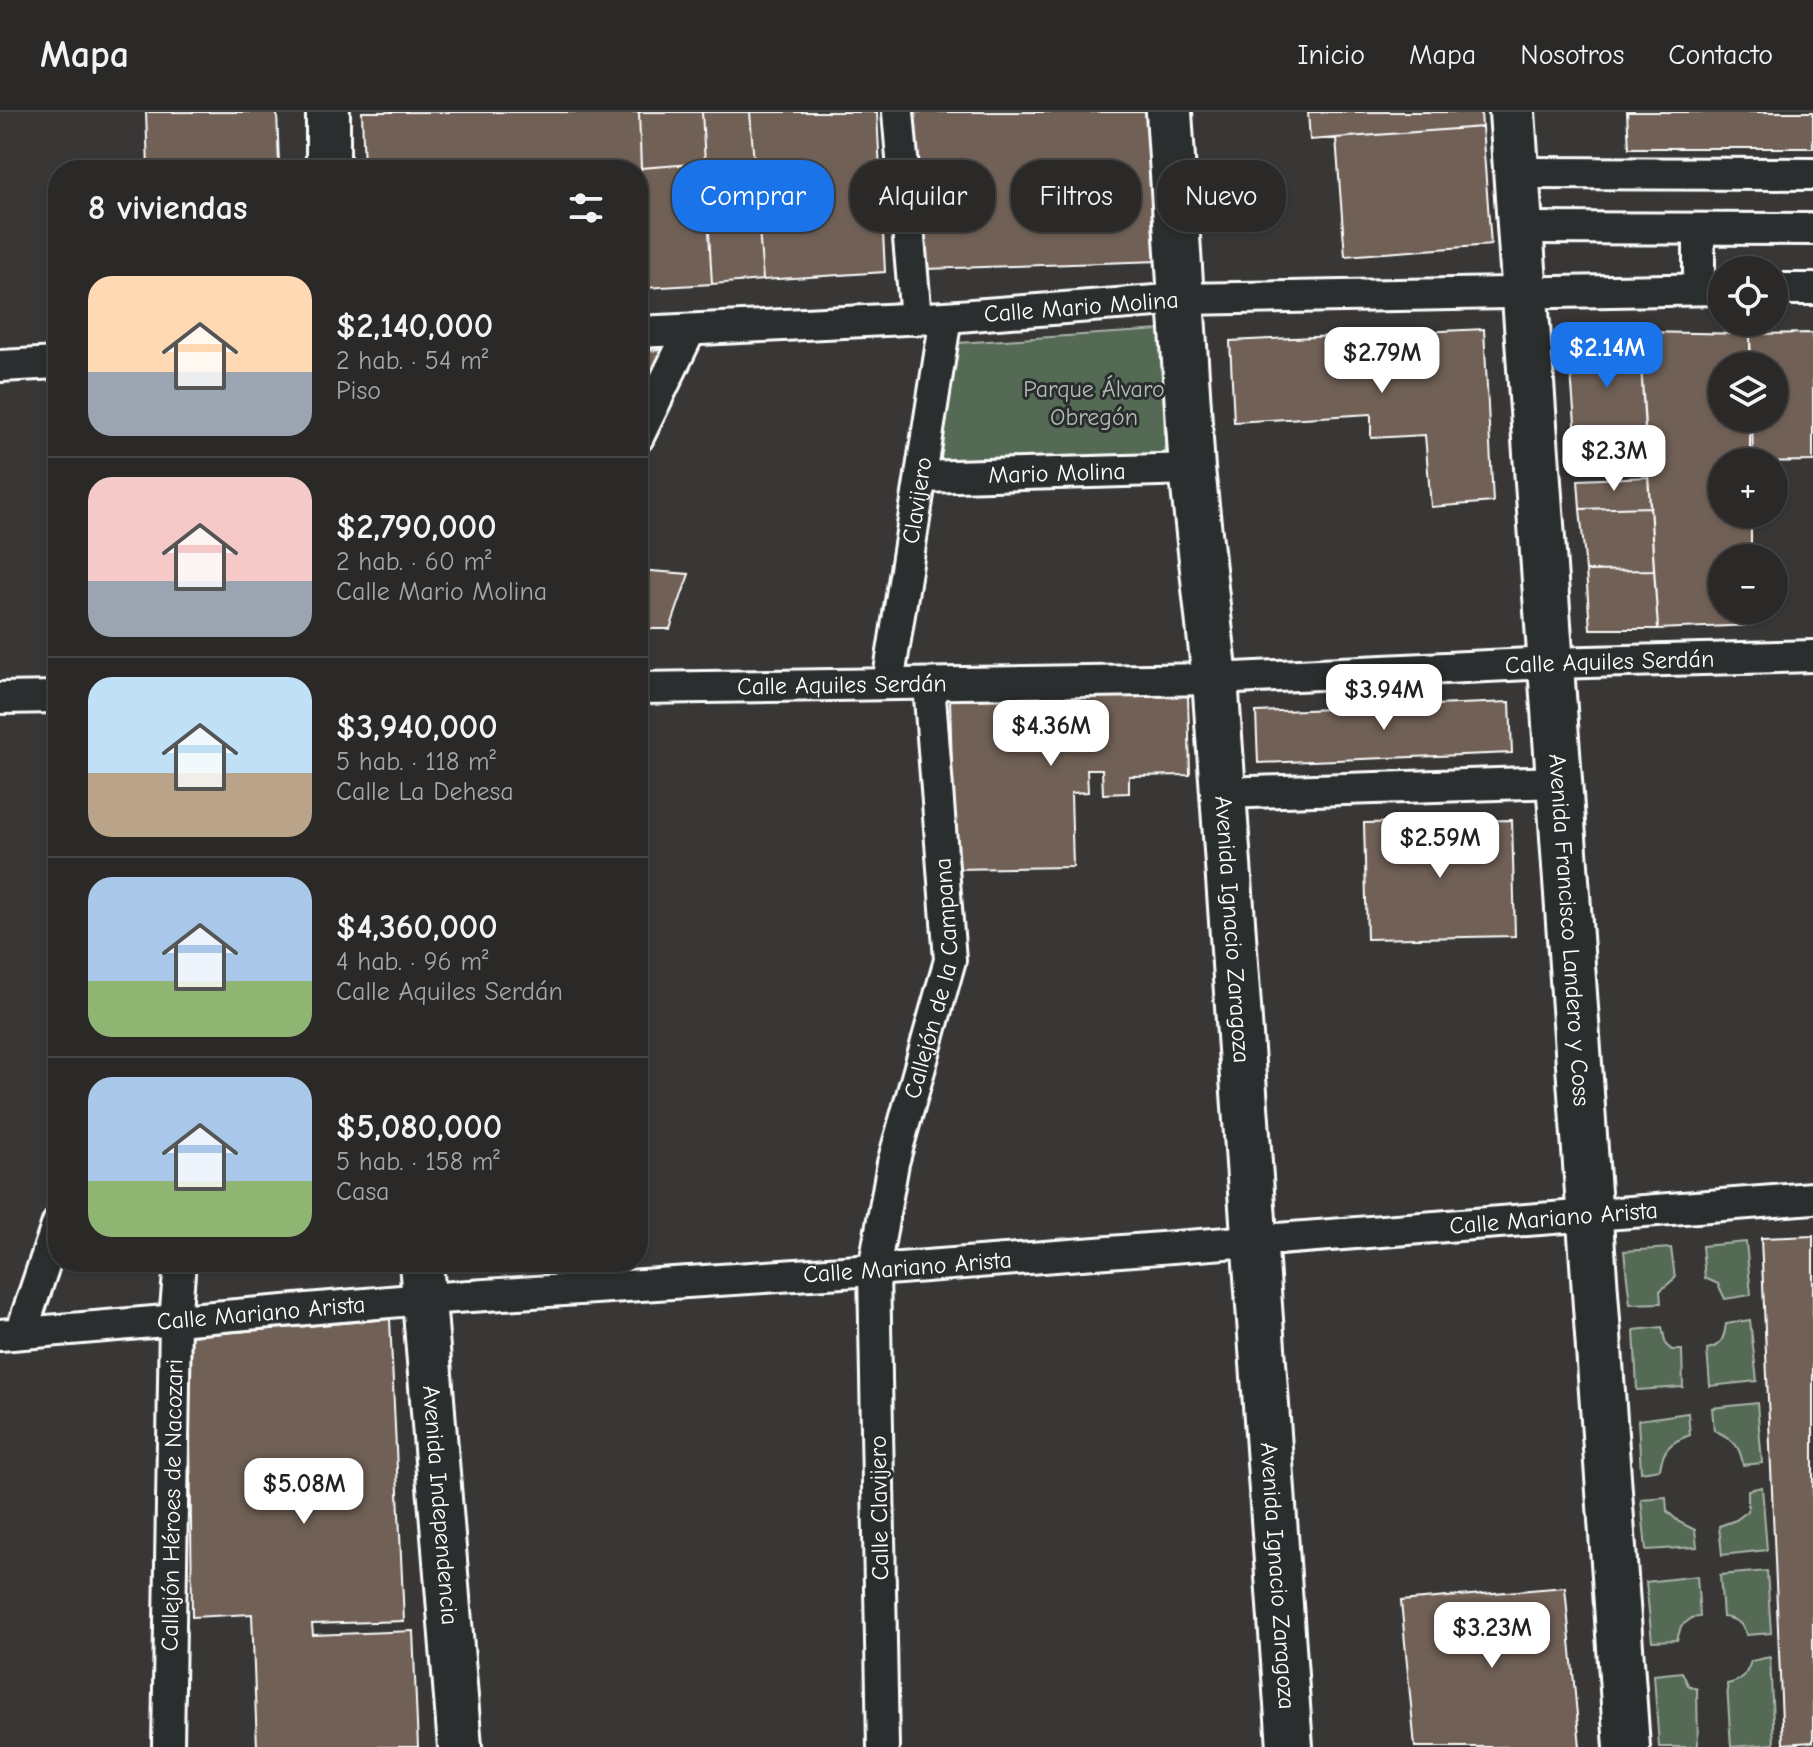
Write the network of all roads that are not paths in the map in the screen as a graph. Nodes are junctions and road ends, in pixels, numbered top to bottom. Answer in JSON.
{"nodes":[{"id":1,"x":328,"y":112,"type":"edge"},
{"id":2,"x":898,"y":112,"type":"edge"},
{"id":3,"x":1169,"y":112,"type":"edge"},
{"id":4,"x":1512,"y":112,"type":"edge"},
{"id":5,"x":328,"y":160,"type":"edge"},
{"id":6,"x":1516,"y":173,"type":"junction"},
{"id":7,"x":1813,"y":174,"type":"edge"},
{"id":8,"x":1520,"y":228,"type":"junction"},
{"id":9,"x":1699,"y":229,"type":"junction"},
{"id":10,"x":1813,"y":229,"type":"edge"},
{"id":11,"x":1708,"y":274,"type":"edge"},
{"id":12,"x":1708,"y":289,"type":"edge"},
{"id":13,"x":1788,"y":289,"type":"edge"},
{"id":14,"x":1813,"y":289,"type":"edge"},
{"id":15,"x":1525,"y":292,"type":"junction"},
{"id":16,"x":1182,"y":299,"type":"junction"},
{"id":17,"x":946,"y":317,"type":"junction"},
{"id":18,"x":916,"y":319,"type":"junction"},
{"id":19,"x":690,"y":330,"type":"junction"},
{"id":20,"x":648,"y":332,"type":"edge"},
{"id":21,"x":48,"y":364,"type":"edge"},
{"id":22,"x":0,"y":366,"type":"edge"},
{"id":23,"x":648,"y":416,"type":"edge"},
{"id":24,"x":1192,"y":469,"type":"junction"},
{"id":25,"x":921,"y":477,"type":"junction"},
{"id":26,"x":1813,"y":656,"type":"edge"},
{"id":27,"x":1551,"y":663,"type":"junction"},
{"id":28,"x":1215,"y":679,"type":"junction"},
{"id":29,"x":888,"y":684,"type":"junction"},
{"id":30,"x":929,"y":684,"type":"junction"},
{"id":31,"x":648,"y":688,"type":"edge"},
{"id":32,"x":48,"y":697,"type":"edge"},
{"id":33,"x":0,"y":698,"type":"edge"},
{"id":34,"x":1559,"y":782,"type":"junction"},
{"id":35,"x":1223,"y":793,"type":"junction"},
{"id":36,"x":1813,"y":1198,"type":"edge"},
{"id":37,"x":1590,"y":1216,"type":"junction"},
{"id":38,"x":1254,"y":1240,"type":"junction"},
{"id":39,"x":48,"y":1246,"type":"edge"},
{"id":40,"x":874,"y":1270,"type":"junction"},
{"id":41,"x":179,"y":1272,"type":"edge"},
{"id":42,"x":422,"y":1281,"type":"edge"},
{"id":43,"x":175,"y":1321,"type":"junction"},
{"id":44,"x":10,"y":1334,"type":"edge"},
{"id":45,"x":168,"y":1747,"type":"edge"},
{"id":46,"x":460,"y":1747,"type":"edge"},
{"id":47,"x":883,"y":1747,"type":"edge"},
{"id":48,"x":1290,"y":1747,"type":"edge"},
{"id":49,"x":1627,"y":1747,"type":"edge"}],
"edges":[{"from":1,"to":5,"type":"street"},
{"from":2,"to":18,"type":"street"},
{"from":3,"to":16,"type":"main road","name":"Avenida Ignacio Zaragoza"},
{"from":4,"to":6,"type":"main road","name":"Avenida Francisco Landero y Coss"},
{"from":6,"to":7,"type":"street"},
{"from":6,"to":8,"type":"main road","name":"Avenida Francisco Landero y Coss"},
{"from":8,"to":9,"type":"street"},
{"from":8,"to":15,"type":"main road","name":"Avenida Francisco Landero y Coss"},
{"from":9,"to":10,"type":"street"},
{"from":9,"to":11,"type":"street"},
{"from":12,"to":15,"type":"street","name":"Calle Mario Molina"},
{"from":13,"to":14,"type":"street"},
{"from":15,"to":16,"type":"street","name":"Calle Mario Molina"},
{"from":15,"to":27,"type":"main road","name":"Avenida Francisco Landero y Coss"},
{"from":16,"to":17,"type":"street","name":"Calle Mario Molina"},
{"from":16,"to":24,"type":"main road","name":"Avenida Ignacio Zaragoza"},
{"from":17,"to":18,"type":"street","name":"Calle Mario Molina"},
{"from":17,"to":25,"type":"street","name":"Clavijero"},
{"from":18,"to":19,"type":"street","name":"Calle Mario Molina"},
{"from":19,"to":20,"type":"street","name":"Calle Mario Molina"},
{"from":19,"to":23,"type":"street"},
{"from":21,"to":22,"type":"street"},
{"from":24,"to":25,"type":"street","name":"Mario Molina"},
{"from":24,"to":28,"type":"main road","name":"Avenida Ignacio Zaragoza"},
{"from":25,"to":29,"type":"street","name":"Clavijero"},
{"from":26,"to":27,"type":"street","name":"Calle Aquiles Serdán"},
{"from":27,"to":28,"type":"street","name":"Calle Aquiles Serdán"},
{"from":27,"to":34,"type":"main road","name":"Avenida Francisco Landero y Coss"},
{"from":28,"to":30,"type":"street","name":"Calle Aquiles Serdán"},
{"from":28,"to":35,"type":"main road","name":"Avenida Ignacio Zaragoza"},
{"from":29,"to":30,"type":"street","name":"Calle Aquiles Serdán"},
{"from":29,"to":31,"type":"street","name":"Calle Aquiles Serdán"},
{"from":30,"to":40,"type":"street","name":"Callejón de la Campana"},
{"from":32,"to":33,"type":"street"},
{"from":34,"to":35,"type":"street"},
{"from":34,"to":37,"type":"main road","name":"Avenida Francisco Landero y Coss"},
{"from":35,"to":38,"type":"main road","name":"Avenida Ignacio Zaragoza"},
{"from":36,"to":37,"type":"street","name":"Calle Mariano Arista"},
{"from":37,"to":38,"type":"street","name":"Calle Mariano Arista"},
{"from":37,"to":49,"type":"main road","name":"Avenida Francisco Landero y Coss"},
{"from":38,"to":40,"type":"street","name":"Calle Mariano Arista"},
{"from":38,"to":48,"type":"main road","name":"Avenida Ignacio Zaragoza"},
{"from":39,"to":44,"type":"street"},
{"from":40,"to":42,"type":"street","name":"Calle Mariano Arista"},
{"from":40,"to":47,"type":"street","name":"Calle Clavijero"},
{"from":41,"to":43,"type":"street","name":"Callejón Héroes de Nacozari"},
{"from":42,"to":43,"type":"street","name":"Calle Mariano Arista"},
{"from":42,"to":46,"type":"street","name":"Avenida Independencia"},
{"from":43,"to":44,"type":"street","name":"Calle Mariano Arista"},
{"from":43,"to":45,"type":"street","name":"Callejón Héroes de Nacozari"}]}
